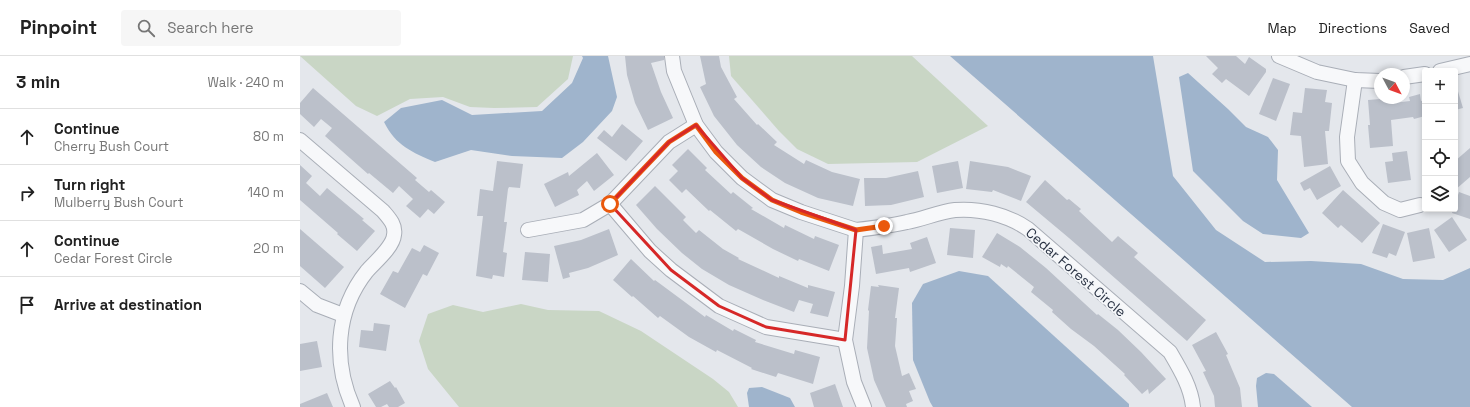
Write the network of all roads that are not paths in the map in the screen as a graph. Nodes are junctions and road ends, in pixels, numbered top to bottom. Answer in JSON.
{"nodes":[{"id":1,"x":672,"y":56,"type":"edge"},
{"id":2,"x":1279,"y":56,"type":"edge"},
{"id":3,"x":1470,"y":64,"type":"edge"},
{"id":4,"x":1453,"y":68,"type":"edge"},
{"id":5,"x":1422,"y":75,"type":"edge"},
{"id":6,"x":1410,"y":77,"type":"edge"},
{"id":7,"x":1355,"y":80,"type":"junction"},
{"id":8,"x":1374,"y":81,"type":"edge"},
{"id":9,"x":696,"y":125,"type":"junction"},
{"id":10,"x":300,"y":140,"type":"edge"},
{"id":11,"x":610,"y":204,"type":"junction"},
{"id":12,"x":1420,"y":205,"type":"dead end"},
{"id":13,"x":528,"y":230,"type":"dead end"},
{"id":14,"x":856,"y":230,"type":"junction"},
{"id":15,"x":300,"y":291,"type":"edge"},
{"id":16,"x":343,"y":315,"type":"junction"},
{"id":17,"x":846,"y":340,"type":"junction"},
{"id":18,"x":353,"y":407,"type":"edge"},
{"id":19,"x":864,"y":407,"type":"edge"},
{"id":20,"x":1193,"y":407,"type":"edge"}],
"edges":[{"from":1,"to":9,"type":"street"},
{"from":2,"to":7,"type":"street"},
{"from":3,"to":4,"type":"street"},
{"from":5,"to":6,"type":"street"},
{"from":7,"to":8,"type":"street"},
{"from":7,"to":12,"type":"street"},
{"from":9,"to":11,"type":"street"},
{"from":9,"to":14,"type":"street"},
{"from":10,"to":16,"type":"street"},
{"from":11,"to":13,"type":"street"},
{"from":11,"to":17,"type":"street"},
{"from":14,"to":17,"type":"street"},
{"from":14,"to":20,"type":"street","name":"Cedar Forest Circle"},
{"from":15,"to":16,"type":"street"},
{"from":16,"to":18,"type":"street"},
{"from":17,"to":19,"type":"street"}]}
